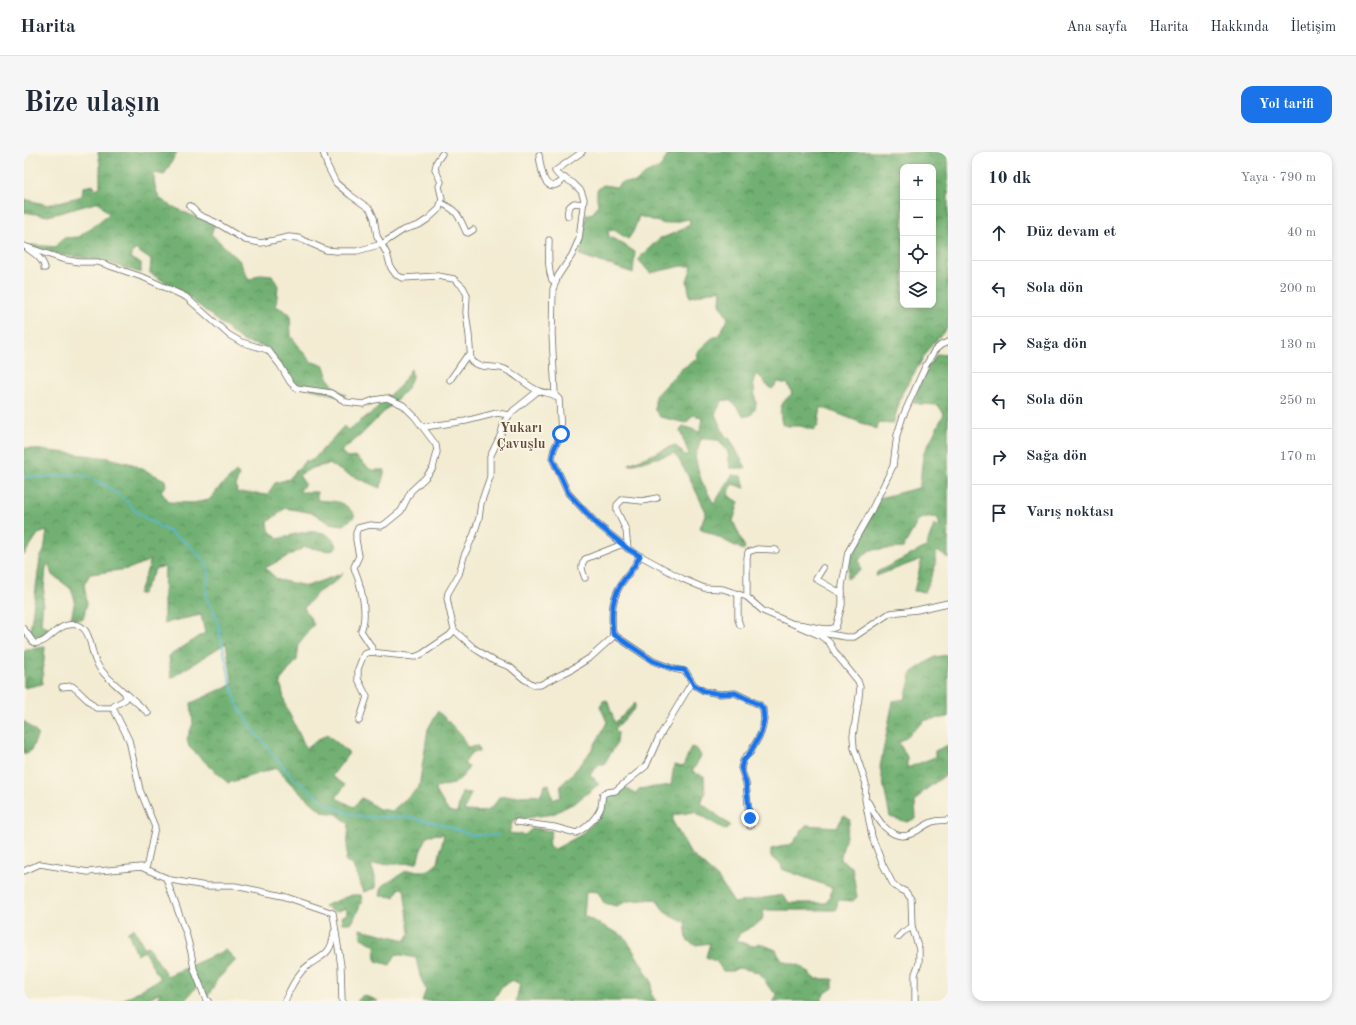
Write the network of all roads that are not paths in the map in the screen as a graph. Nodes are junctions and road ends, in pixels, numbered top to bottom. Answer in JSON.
{"nodes":[{"id":1,"x":323,"y":152,"type":"edge"},
{"id":2,"x":582,"y":152,"type":"edge"},
{"id":3,"x":442,"y":154,"type":"dead end"},
{"id":4,"x":539,"y":155,"type":"dead end"},
{"id":5,"x":565,"y":178,"type":"junction"},
{"id":6,"x":441,"y":203,"type":"junction"},
{"id":7,"x":583,"y":204,"type":"junction"},
{"id":8,"x":190,"y":206,"type":"dead end"},
{"id":9,"x":568,"y":216,"type":"dead end"},
{"id":10,"x":473,"y":230,"type":"dead end"},
{"id":11,"x":549,"y":240,"type":"dead end"},
{"id":12,"x":382,"y":244,"type":"junction"},
{"id":13,"x":25,"y":246,"type":"edge"},
{"id":14,"x":44,"y":268,"type":"dead end"},
{"id":15,"x":556,"y":282,"type":"junction"},
{"id":16,"x":948,"y":342,"type":"edge"},
{"id":17,"x":470,"y":355,"type":"junction"},
{"id":18,"x":450,"y":380,"type":"dead end"},
{"id":19,"x":538,"y":391,"type":"junction"},
{"id":20,"x":555,"y":394,"type":"junction"},
{"id":21,"x":509,"y":415,"type":"junction"},
{"id":22,"x":424,"y":427,"type":"junction"},
{"id":23,"x":657,"y":498,"type":"dead end"},
{"id":24,"x":622,"y":544,"type":"junction"},
{"id":25,"x":628,"y":549,"type":"junction"},
{"id":26,"x":776,"y":550,"type":"dead end"},
{"id":27,"x":640,"y":556,"type":"junction"},
{"id":28,"x":823,"y":568,"type":"dead end"},
{"id":29,"x":585,"y":578,"type":"dead end"},
{"id":30,"x":738,"y":594,"type":"junction"},
{"id":31,"x":842,"y":594,"type":"junction"},
{"id":32,"x":747,"y":597,"type":"junction"},
{"id":33,"x":948,"y":603,"type":"edge"},
{"id":34,"x":794,"y":624,"type":"junction"},
{"id":35,"x":740,"y":625,"type":"dead end"},
{"id":36,"x":24,"y":629,"type":"edge"},
{"id":37,"x":454,"y":630,"type":"junction"},
{"id":38,"x":806,"y":630,"type":"junction"},
{"id":39,"x":613,"y":634,"type":"junction"},
{"id":40,"x":373,"y":652,"type":"junction"},
{"id":41,"x":692,"y":682,"type":"junction"},
{"id":42,"x":62,"y":686,"type":"dead end"},
{"id":43,"x":125,"y":693,"type":"junction"},
{"id":44,"x":113,"y":708,"type":"junction"},
{"id":45,"x":148,"y":713,"type":"dead end"},
{"id":46,"x":359,"y":721,"type":"dead end"},
{"id":47,"x":866,"y":799,"type":"junction"},
{"id":48,"x":948,"y":820,"type":"edge"},
{"id":49,"x":517,"y":822,"type":"dead end"},
{"id":50,"x":750,"y":826,"type":"dead end"},
{"id":51,"x":146,"y":869,"type":"junction"},
{"id":52,"x":24,"y":870,"type":"edge"},
{"id":53,"x":166,"y":878,"type":"junction"},
{"id":54,"x":335,"y":925,"type":"junction"},
{"id":55,"x":912,"y":927,"type":"junction"},
{"id":56,"x":898,"y":937,"type":"dead end"},
{"id":57,"x":208,"y":1001,"type":"edge"},
{"id":58,"x":285,"y":1001,"type":"edge"},
{"id":59,"x":342,"y":1001,"type":"edge"},
{"id":60,"x":915,"y":1001,"type":"edge"}],
"edges":[{"from":1,"to":12,"type":"street"},
{"from":2,"to":5,"type":"street"},
{"from":3,"to":6,"type":"street"},
{"from":4,"to":5,"type":"street"},
{"from":5,"to":7,"type":"street"},
{"from":6,"to":10,"type":"street"},
{"from":6,"to":12,"type":"street"},
{"from":7,"to":9,"type":"street"},
{"from":7,"to":15,"type":"street"},
{"from":8,"to":12,"type":"street"},
{"from":11,"to":15,"type":"street"},
{"from":12,"to":17,"type":"street"},
{"from":13,"to":14,"type":"street"},
{"from":13,"to":22,"type":"street"},
{"from":15,"to":20,"type":"street"},
{"from":16,"to":31,"type":"street"},
{"from":17,"to":18,"type":"street"},
{"from":17,"to":19,"type":"street"},
{"from":19,"to":20,"type":"street"},
{"from":19,"to":21,"type":"street"},
{"from":20,"to":24,"type":"street"},
{"from":21,"to":22,"type":"street"},
{"from":21,"to":37,"type":"street"},
{"from":22,"to":40,"type":"street"},
{"from":23,"to":25,"type":"street"},
{"from":24,"to":25,"type":"street"},
{"from":24,"to":29,"type":"street"},
{"from":25,"to":27,"type":"street"},
{"from":26,"to":32,"type":"street"},
{"from":27,"to":30,"type":"street"},
{"from":27,"to":39,"type":"street"},
{"from":28,"to":31,"type":"street"},
{"from":30,"to":32,"type":"street"},
{"from":30,"to":35,"type":"street"},
{"from":31,"to":34,"type":"street"},
{"from":32,"to":34,"type":"street"},
{"from":33,"to":38,"type":"street"},
{"from":34,"to":38,"type":"street"},
{"from":36,"to":43,"type":"street"},
{"from":37,"to":39,"type":"street"},
{"from":37,"to":40,"type":"street"},
{"from":38,"to":47,"type":"street"},
{"from":39,"to":41,"type":"street"},
{"from":40,"to":46,"type":"street"},
{"from":41,"to":49,"type":"street"},
{"from":41,"to":50,"type":"street"},
{"from":42,"to":44,"type":"street"},
{"from":43,"to":44,"type":"street"},
{"from":43,"to":45,"type":"street"},
{"from":44,"to":51,"type":"street"},
{"from":47,"to":48,"type":"street"},
{"from":47,"to":55,"type":"street"},
{"from":51,"to":52,"type":"street"},
{"from":51,"to":53,"type":"street"},
{"from":53,"to":54,"type":"street"},
{"from":53,"to":57,"type":"street"},
{"from":54,"to":58,"type":"street"},
{"from":54,"to":59,"type":"street"},
{"from":55,"to":56,"type":"street"},
{"from":55,"to":60,"type":"street"}]}
